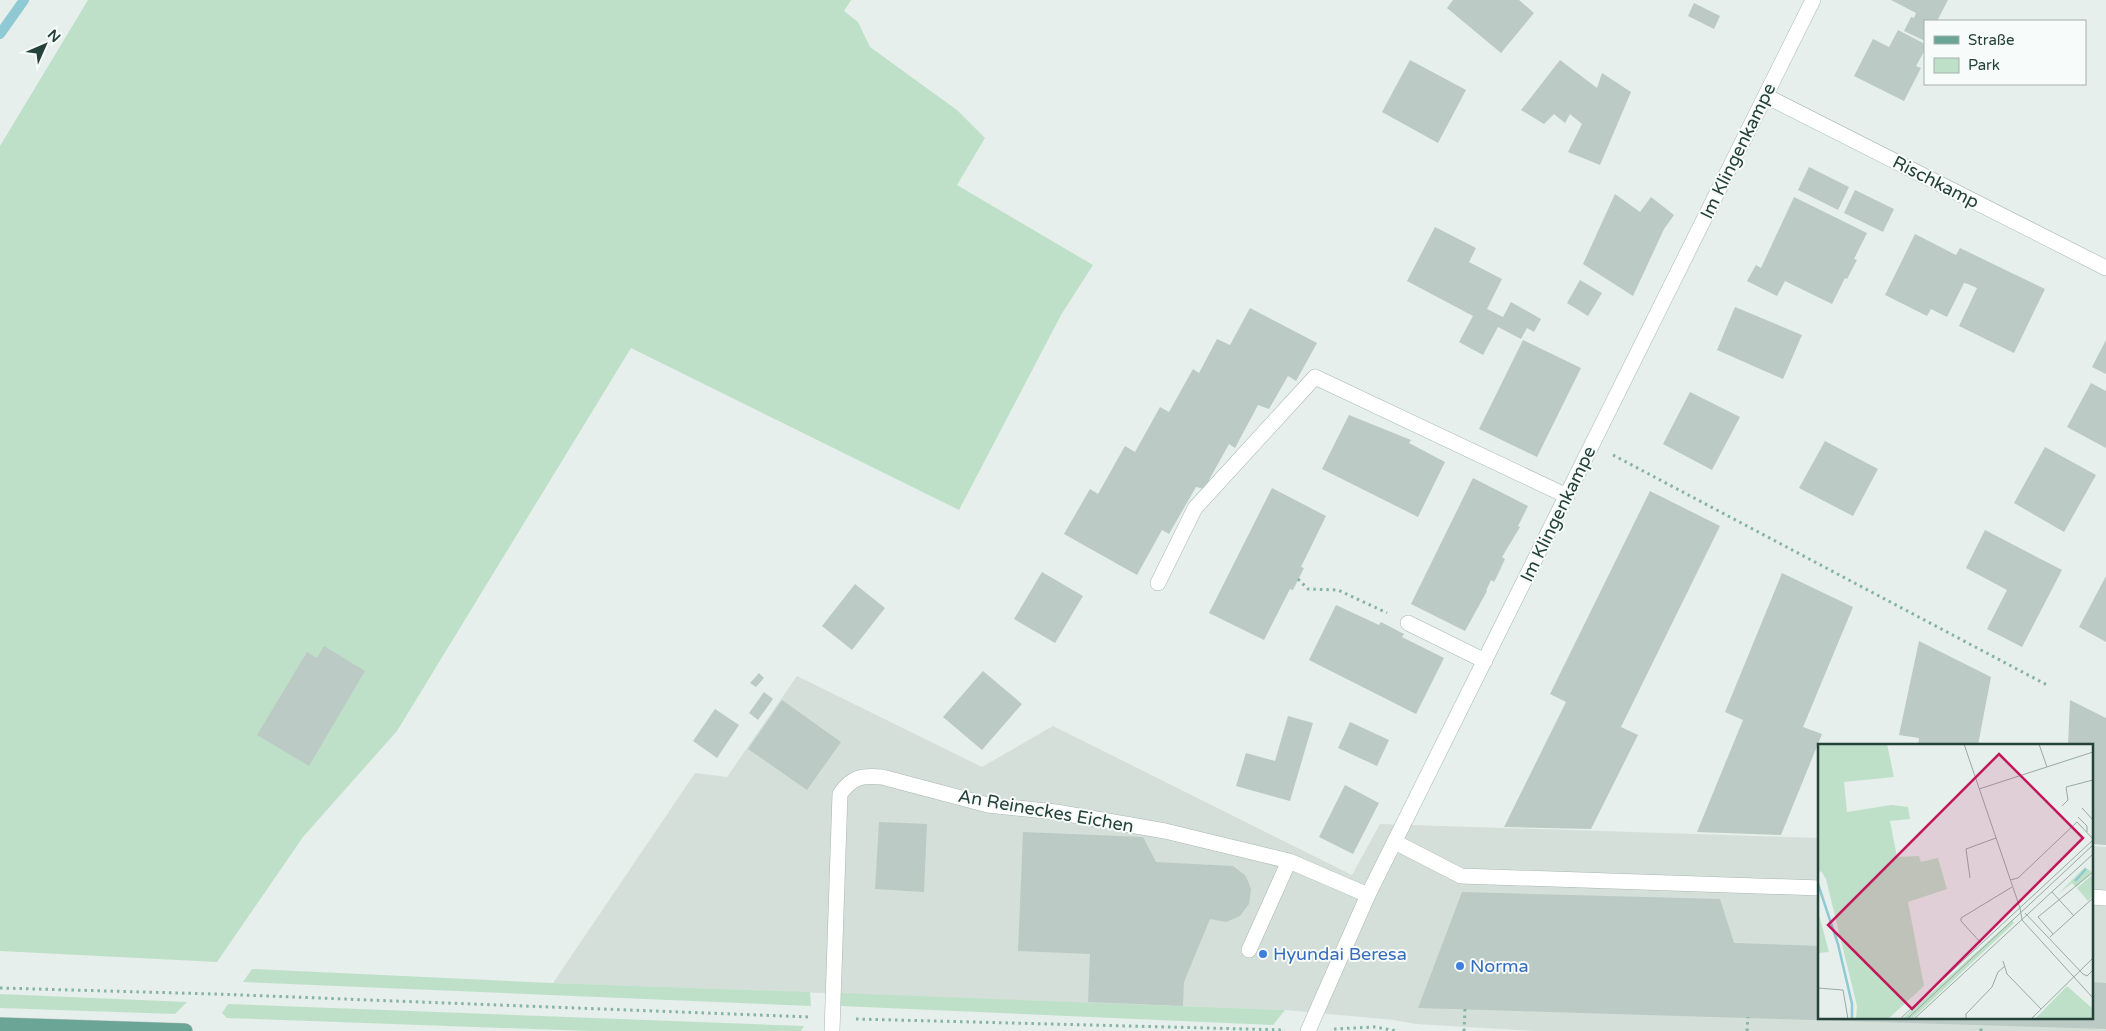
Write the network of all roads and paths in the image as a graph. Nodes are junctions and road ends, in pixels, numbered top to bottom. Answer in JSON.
{"nodes":[{"id":1,"x":1813,"y":0,"type":"edge"},
{"id":2,"x":1766,"y":96,"type":"junction"},
{"id":3,"x":2106,"y":268,"type":"edge"},
{"id":4,"x":1592,"y":444,"type":"junction"},
{"id":5,"x":1567,"y":496,"type":"junction"},
{"id":6,"x":1298,"y":579,"type":"dead end"},
{"id":7,"x":1158,"y":583,"type":"dead end"},
{"id":8,"x":1408,"y":623,"type":"joint"},
{"id":9,"x":1485,"y":661,"type":"junction"},
{"id":10,"x":2047,"y":685,"type":"dead end"},
{"id":11,"x":1395,"y":842,"type":"junction"},
{"id":12,"x":1289,"y":862,"type":"junction"},
{"id":13,"x":1818,"y":888,"type":"edge"},
{"id":14,"x":1368,"y":895,"type":"junction"},
{"id":15,"x":1249,"y":950,"type":"dead end"},
{"id":16,"x":0,"y":988,"type":"edge"},
{"id":17,"x":1465,"y":1009,"type":"dead end"},
{"id":18,"x":1748,"y":1018,"type":"dead end"},
{"id":19,"x":832,"y":1024,"type":"edge"},
{"id":20,"x":0,"y":1025,"type":"edge"},
{"id":21,"x":1982,"y":1025,"type":"dead end"},
{"id":22,"x":1375,"y":1029,"type":"edge"},
{"id":23,"x":184,"y":1031,"type":"edge"},
{"id":24,"x":1308,"y":1031,"type":"edge"},
{"id":25,"x":1398,"y":1031,"type":"edge"},
{"id":26,"x":1464,"y":1031,"type":"edge"},
{"id":27,"x":1747,"y":1031,"type":"edge"},
{"id":28,"x":1981,"y":1031,"type":"edge"}],
"edges":[{"from":1,"to":2,"type":"street","name":"Im Klingenkampe"},
{"from":2,"to":3,"type":"street","name":"Rischkamp"},
{"from":2,"to":4,"type":"street","name":"Im Klingenkampe"},
{"from":4,"to":5,"type":"street","name":"Im Klingenkampe"},
{"from":4,"to":10,"type":"path"},
{"from":5,"to":7,"type":"street"},
{"from":5,"to":9,"type":"street","name":"Im Klingenkampe"},
{"from":6,"to":8,"type":"path"},
{"from":8,"to":9,"type":"street"},
{"from":9,"to":11,"type":"street","name":"Im Klingenkampe"},
{"from":11,"to":13,"type":"street"},
{"from":11,"to":14,"type":"street","name":"Im Klingenkampe"},
{"from":12,"to":14,"type":"street","name":"An Reineckes Eichen"},
{"from":12,"to":15,"type":"street"},
{"from":12,"to":19,"type":"street","name":"An Reineckes Eichen"},
{"from":14,"to":24,"type":"street","name":"Im Klingenkampe"},
{"from":16,"to":19,"type":"path"},
{"from":17,"to":26,"type":"path"},
{"from":18,"to":27,"type":"path"},
{"from":19,"to":24,"type":"path"},
{"from":20,"to":23,"type":"main road"},
{"from":21,"to":28,"type":"path"},
{"from":22,"to":24,"type":"path"},
{"from":22,"to":25,"type":"path"}]}
